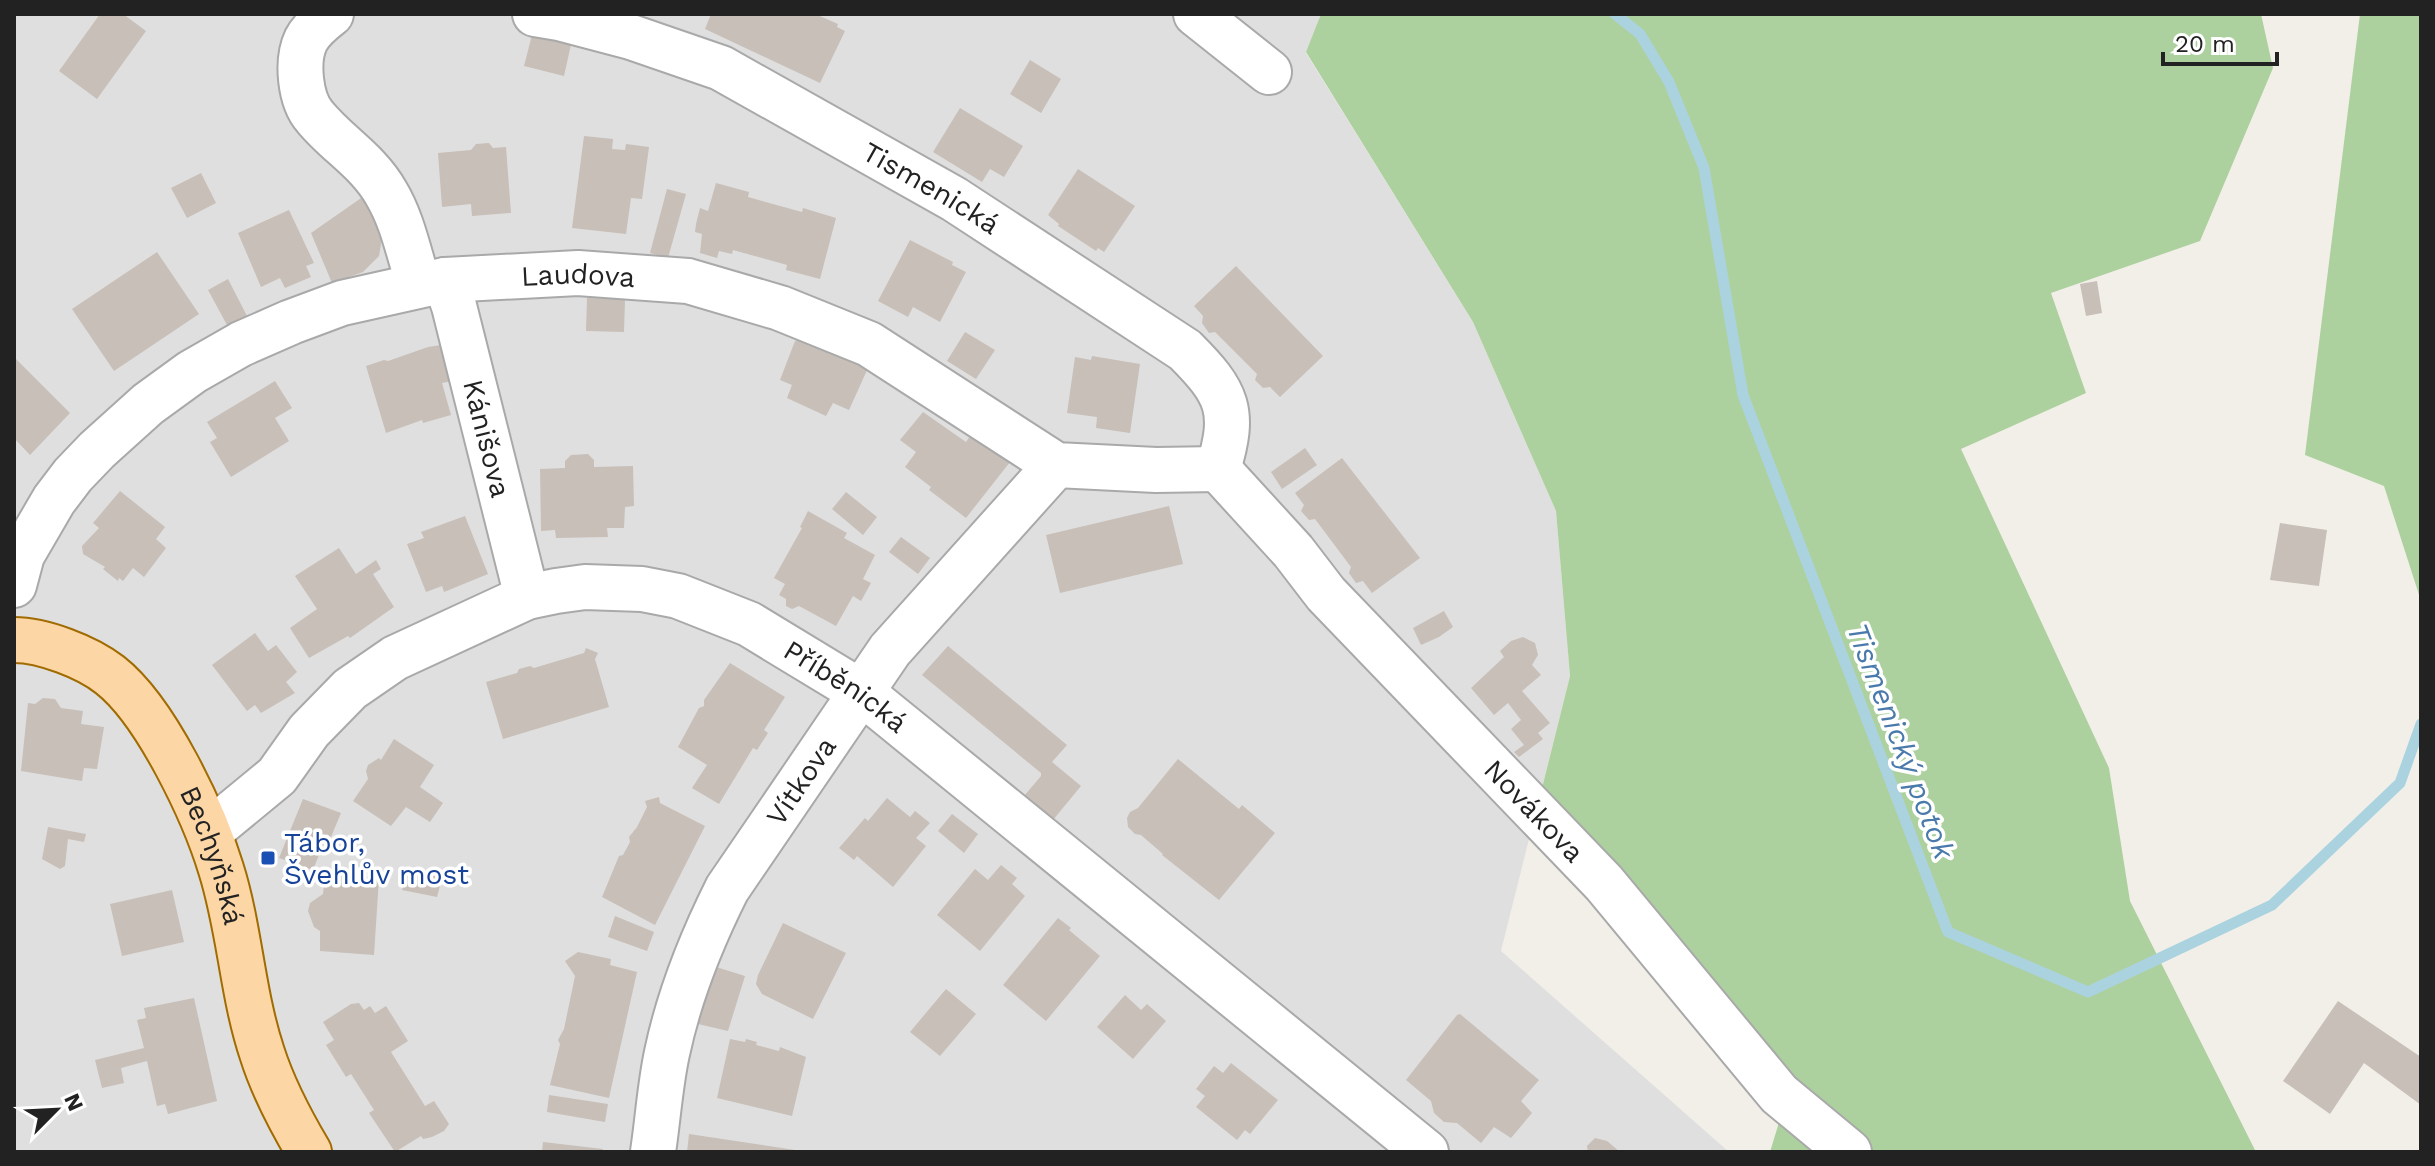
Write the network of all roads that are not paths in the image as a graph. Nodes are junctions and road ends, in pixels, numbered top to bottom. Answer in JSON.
{"nodes":[{"id":1,"x":331,"y":14,"type":"edge"},
{"id":2,"x":535,"y":14,"type":"edge"},
{"id":3,"x":1196,"y":14,"type":"edge"},
{"id":4,"x":1269,"y":72,"type":"dead end"},
{"id":5,"x":432,"y":283,"type":"junction"},
{"id":6,"x":1056,"y":465,"type":"junction"},
{"id":7,"x":1218,"y":469,"type":"junction"},
{"id":8,"x":14,"y":585,"type":"edge"},
{"id":9,"x":527,"y":597,"type":"junction"},
{"id":10,"x":14,"y":640,"type":"edge"},
{"id":11,"x":861,"y":692,"type":"junction"},
{"id":12,"x":209,"y":832,"type":"junction"},
{"id":13,"x":309,"y":1152,"type":"edge"},
{"id":14,"x":653,"y":1152,"type":"edge"},
{"id":15,"x":1426,"y":1152,"type":"edge"},
{"id":16,"x":1849,"y":1152,"type":"edge"}],
"edges":[{"from":1,"to":5,"type":"street","name":"Kánišova"},
{"from":2,"to":7,"type":"street","name":"Tismenická"},
{"from":3,"to":4,"type":"street"},
{"from":5,"to":6,"type":"street","name":"Laudova"},
{"from":5,"to":8,"type":"street","name":"Laudova"},
{"from":5,"to":9,"type":"street","name":"Kánišova"},
{"from":6,"to":7,"type":"street"},
{"from":6,"to":11,"type":"street","name":"Vítkova"},
{"from":7,"to":16,"type":"street","name":"Novákova"},
{"from":9,"to":11,"type":"street","name":"Příběnická"},
{"from":9,"to":12,"type":"street","name":"Příběnická"},
{"from":10,"to":12,"type":"main road","name":"Bechyňská"},
{"from":11,"to":14,"type":"street","name":"Vítkova"},
{"from":11,"to":15,"type":"street","name":"Příběnická"},
{"from":12,"to":13,"type":"main road","name":"Bechyňská"}]}
